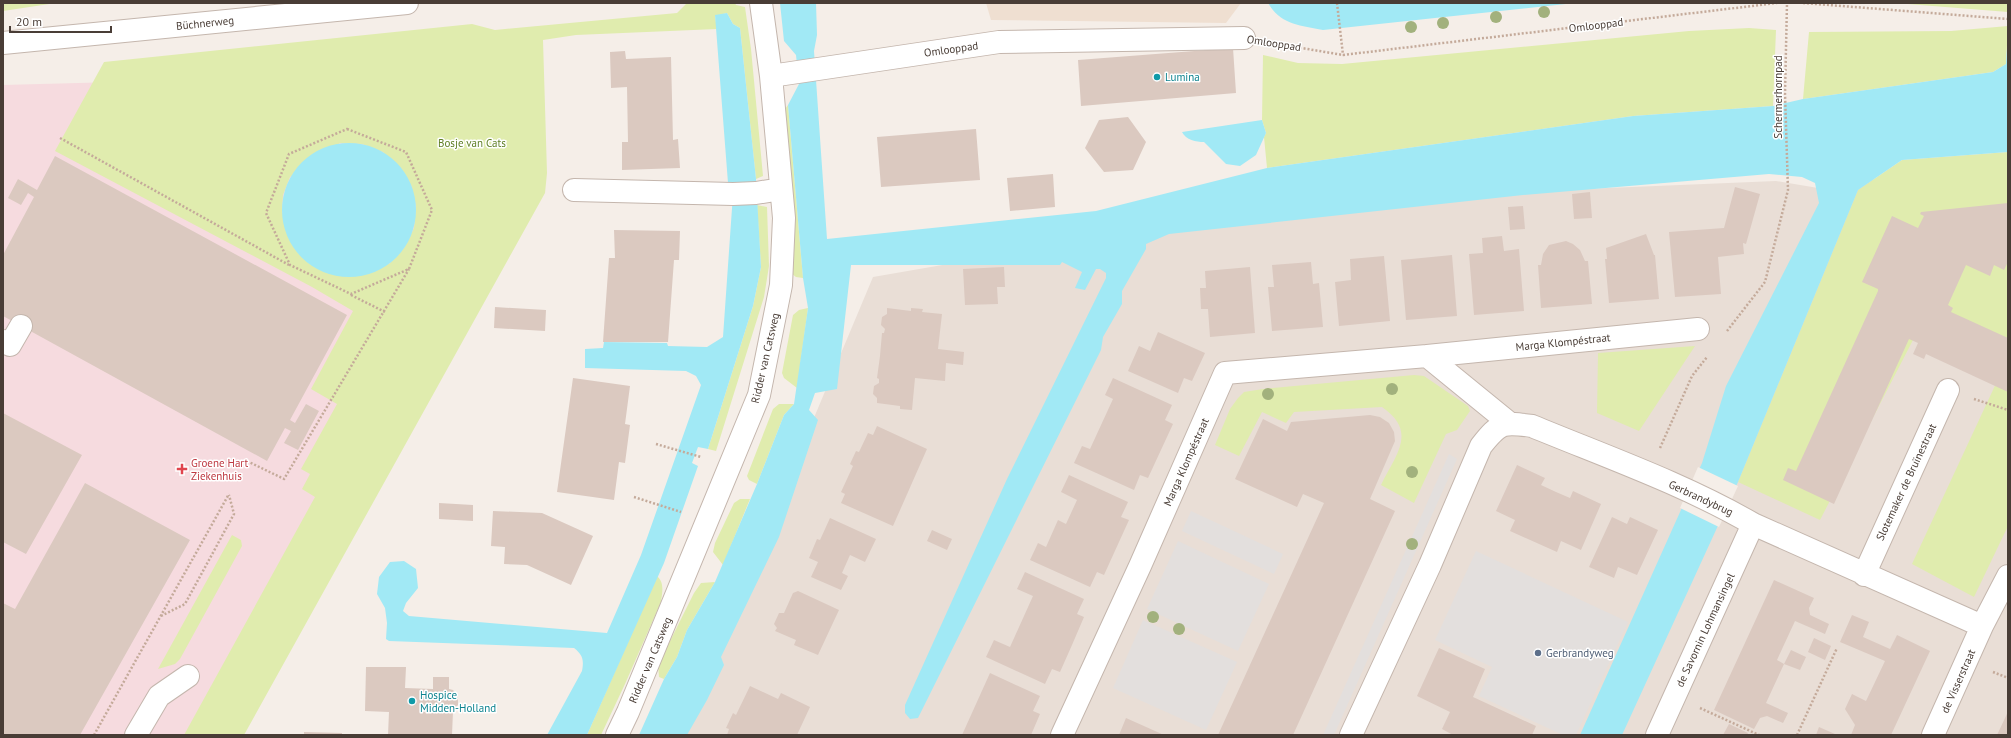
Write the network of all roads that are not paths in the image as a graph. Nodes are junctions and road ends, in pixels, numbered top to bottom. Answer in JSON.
{"nodes":[{"id":1,"x":407,"y":3,"type":"edge"},
{"id":2,"x":761,"y":3,"type":"edge"},
{"id":3,"x":1244,"y":38,"type":"road end"},
{"id":4,"x":3,"y":43,"type":"edge"},
{"id":5,"x":778,"y":75,"type":"junction"},
{"id":6,"x":781,"y":189,"type":"junction"},
{"id":7,"x":574,"y":190,"type":"dead end"},
{"id":8,"x":21,"y":326,"type":"dead end"},
{"id":9,"x":1698,"y":329,"type":"dead end"},
{"id":10,"x":7,"y":343,"type":"edge"},
{"id":11,"x":1427,"y":356,"type":"junction"},
{"id":12,"x":1948,"y":390,"type":"road end"},
{"id":13,"x":1508,"y":422,"type":"junction"},
{"id":14,"x":1753,"y":524,"type":"junction"},
{"id":15,"x":1864,"y":575,"type":"junction"},
{"id":16,"x":2008,"y":576,"type":"edge"},
{"id":17,"x":1982,"y":626,"type":"junction"},
{"id":18,"x":188,"y":676,"type":"dead end"},
{"id":19,"x":136,"y":735,"type":"edge"},
{"id":20,"x":617,"y":735,"type":"edge"},
{"id":21,"x":1062,"y":735,"type":"edge"},
{"id":22,"x":1351,"y":735,"type":"edge"},
{"id":23,"x":1656,"y":735,"type":"edge"},
{"id":24,"x":1933,"y":735,"type":"edge"}],
"edges":[{"from":1,"to":4,"type":"street","name":"Büchnerweg"},
{"from":2,"to":5,"type":"street","name":"Ridder van Catsweg"},
{"from":3,"to":5,"type":"street","name":"Omlooppad"},
{"from":5,"to":6,"type":"street","name":"Ridder van Catsweg"},
{"from":6,"to":7,"type":"street"},
{"from":6,"to":20,"type":"street","name":"Ridder van Catsweg"},
{"from":8,"to":10,"type":"street"},
{"from":9,"to":11,"type":"street","name":"Marga Klompéstraat"},
{"from":11,"to":13,"type":"street"},
{"from":11,"to":21,"type":"street","name":"Marga Klompéstraat"},
{"from":12,"to":15,"type":"street","name":"Slotemaker de Bruïnestraat"},
{"from":13,"to":14,"type":"street","name":"Gerbrandybrug"},
{"from":13,"to":22,"type":"street"},
{"from":14,"to":15,"type":"street"},
{"from":14,"to":23,"type":"street","name":"de Savornin Lohmansingel"},
{"from":15,"to":17,"type":"street"},
{"from":16,"to":17,"type":"street","name":"de Visserstraat"},
{"from":17,"to":24,"type":"street","name":"de Visserstraat"},
{"from":18,"to":19,"type":"street"}]}
